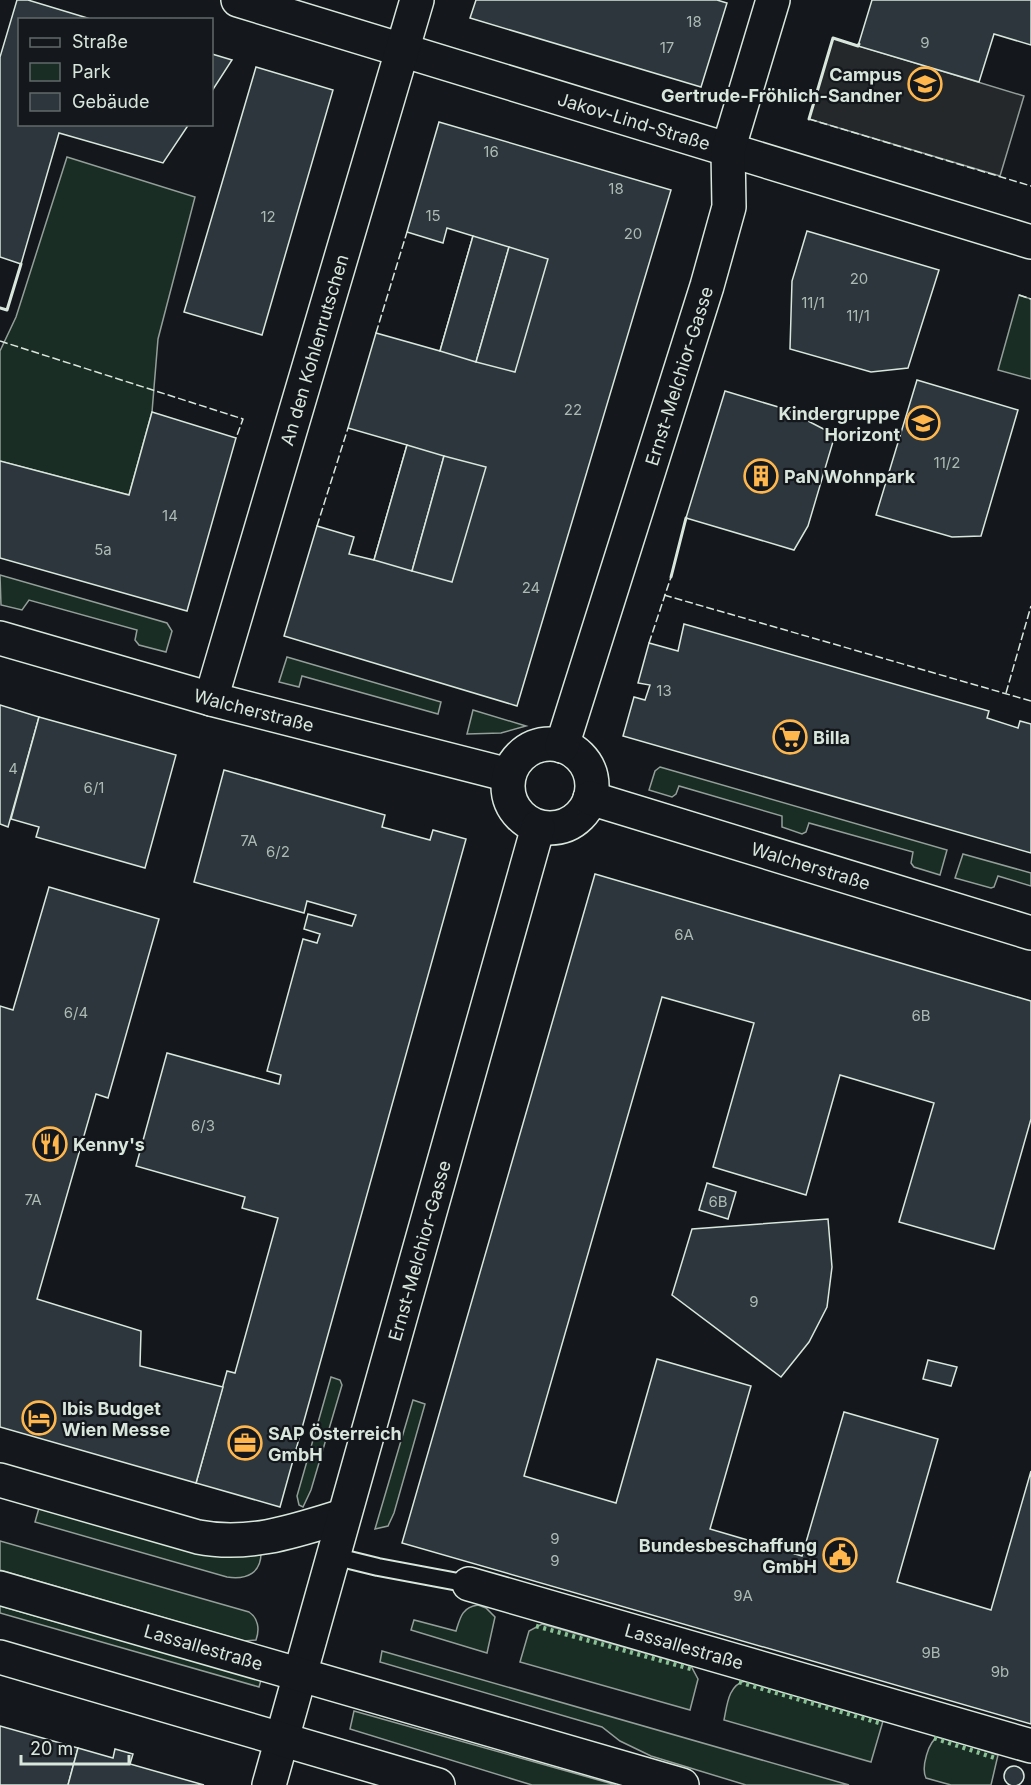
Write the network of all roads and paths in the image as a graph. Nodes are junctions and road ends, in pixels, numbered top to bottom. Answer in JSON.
{"nodes":[{"id":1,"x":238,"y":0,"type":"edge"},
{"id":2,"x":417,"y":0,"type":"edge"},
{"id":3,"x":773,"y":0,"type":"edge"},
{"id":4,"x":402,"y":51,"type":"junction"},
{"id":5,"x":728,"y":150,"type":"junction"},
{"id":6,"x":1031,"y":242,"type":"edge"},
{"id":7,"x":0,"y":638,"type":"edge"},
{"id":8,"x":211,"y":699,"type":"junction"},
{"id":9,"x":562,"y":746,"type":"junction"},
{"id":10,"x":509,"y":776,"type":"junction"},
{"id":11,"x":590,"y":798,"type":"junction"},
{"id":12,"x":538,"y":827,"type":"junction"},
{"id":13,"x":1031,"y":933,"type":"edge"},
{"id":14,"x":0,"y":1480,"type":"edge"},
{"id":15,"x":343,"y":1516,"type":"junction"},
{"id":16,"x":333,"y":1556,"type":"junction"},
{"id":17,"x":469,"y":1584,"type":"joint"},
{"id":18,"x":0,"y":1588,"type":"edge"},
{"id":19,"x":0,"y":1657,"type":"edge"},
{"id":20,"x":300,"y":1674,"type":"junction"},
{"id":21,"x":282,"y":1738,"type":"junction"},
{"id":22,"x":1031,"y":1746,"type":"edge"},
{"id":23,"x":269,"y":1785,"type":"edge"},
{"id":24,"x":438,"y":1785,"type":"edge"},
{"id":25,"x":682,"y":1785,"type":"edge"}],
"edges":[{"from":1,"to":4,"type":"street","name":"Jakov-Lind-Straße"},
{"from":2,"to":4,"type":"street","name":"An den Kohlenrutschen"},
{"from":3,"to":5,"type":"street","name":"Ernst-Melchior-Gasse"},
{"from":4,"to":5,"type":"street","name":"Jakov-Lind-Straße"},
{"from":4,"to":8,"type":"street","name":"An den Kohlenrutschen"},
{"from":5,"to":6,"type":"street","name":"Jakov-Lind-Straße"},
{"from":5,"to":9,"type":"street","name":"Ernst-Melchior-Gasse"},
{"from":7,"to":8,"type":"street","name":"Walcherstraße"},
{"from":8,"to":10,"type":"street","name":"Walcherstraße"},
{"from":9,"to":10,"type":"street"},
{"from":9,"to":11,"type":"street"},
{"from":10,"to":12,"type":"street"},
{"from":11,"to":12,"type":"street"},
{"from":11,"to":13,"type":"street","name":"Walcherstraße"},
{"from":12,"to":15,"type":"street","name":"Ernst-Melchior-Gasse"},
{"from":14,"to":15,"type":"street"},
{"from":15,"to":16,"type":"street","name":"Ernst-Melchior-Gasse"},
{"from":16,"to":17,"type":"lane","name":"Lassallestraße"},
{"from":16,"to":20,"type":"street","name":"Ernst-Melchior-Gasse"},
{"from":17,"to":22,"type":"street","name":"Lassallestraße"},
{"from":18,"to":20,"type":"street","name":"Lassallestraße"},
{"from":19,"to":21,"type":"street"},
{"from":20,"to":21,"type":"street","name":"Ernst-Melchior-Gasse"},
{"from":20,"to":25,"type":"street","name":"Lassallestraße"},
{"from":21,"to":23,"type":"street","name":"Ernst-Melchior-Gasse"},
{"from":21,"to":24,"type":"street"}]}
